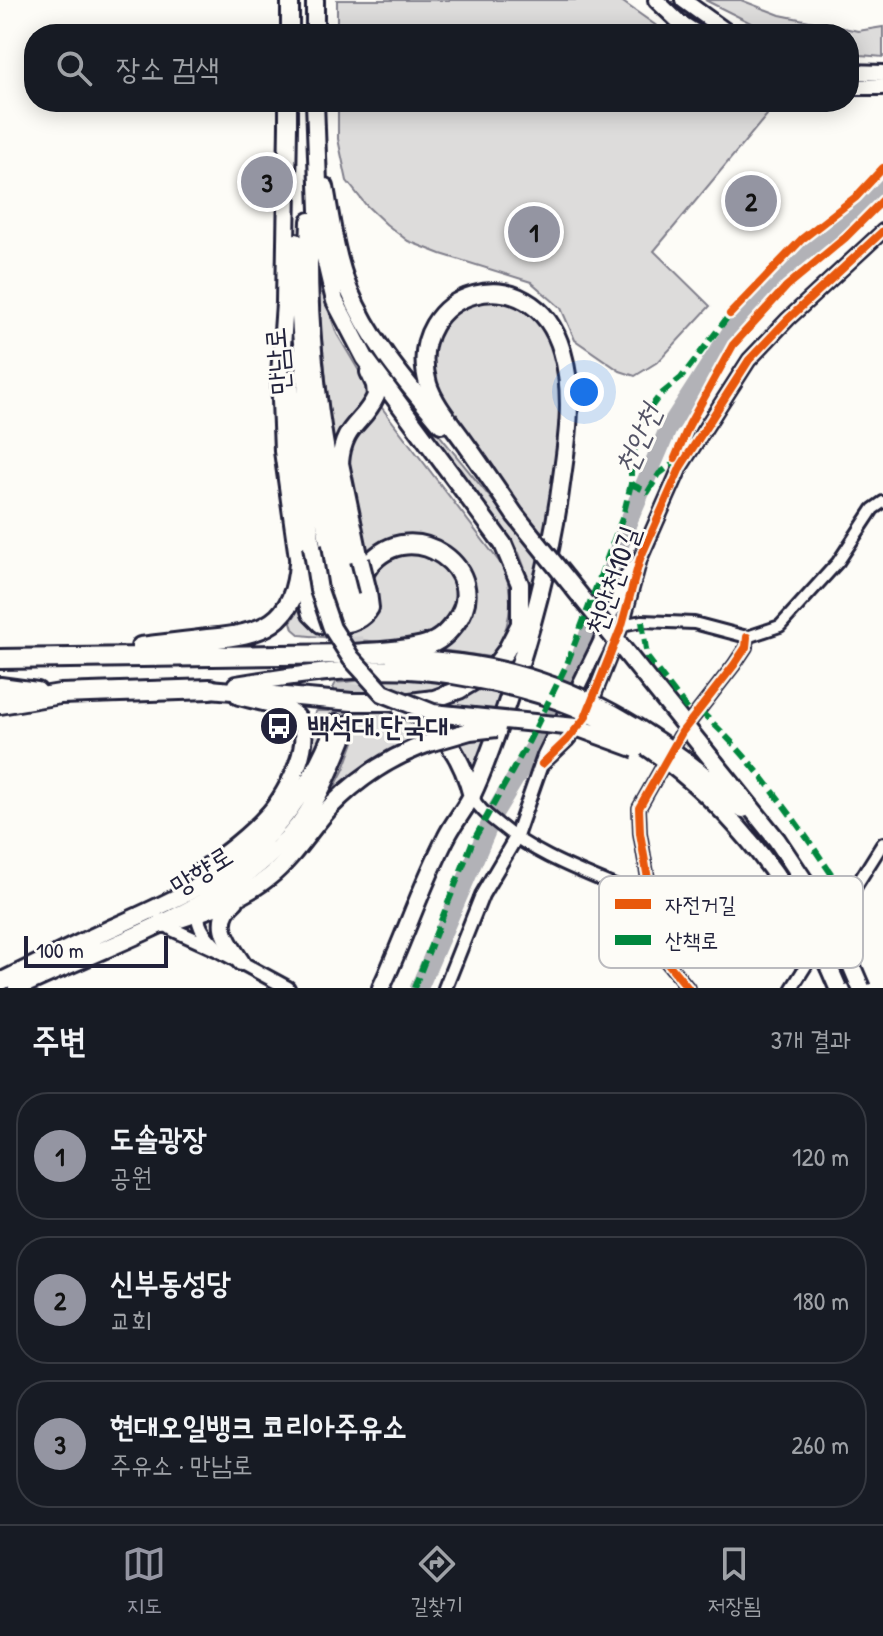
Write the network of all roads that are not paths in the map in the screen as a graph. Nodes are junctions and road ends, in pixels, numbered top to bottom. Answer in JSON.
{"nodes":[{"id":1,"x":290,"y":0,"type":"edge"},
{"id":2,"x":315,"y":0,"type":"edge"},
{"id":3,"x":641,"y":0,"type":"edge"},
{"id":4,"x":656,"y":0,"type":"edge"},
{"id":5,"x":683,"y":0,"type":"edge"},
{"id":6,"x":679,"y":22,"type":"junction"},
{"id":7,"x":290,"y":24,"type":"edge"},
{"id":8,"x":315,"y":24,"type":"edge"},
{"id":9,"x":682,"y":24,"type":"edge"},
{"id":10,"x":716,"y":24,"type":"edge"},
{"id":11,"x":859,"y":72,"type":"edge"},
{"id":12,"x":883,"y":73,"type":"edge"},
{"id":13,"x":859,"y":87,"type":"edge"},
{"id":14,"x":883,"y":87,"type":"edge"},
{"id":15,"x":288,"y":112,"type":"edge"},
{"id":16,"x":315,"y":112,"type":"edge"},
{"id":17,"x":315,"y":112,"type":"edge"},
{"id":18,"x":316,"y":112,"type":"edge"},
{"id":19,"x":288,"y":125,"type":"junction"},
{"id":20,"x":883,"y":231,"type":"edge"},
{"id":21,"x":285,"y":303,"type":"junction"},
{"id":22,"x":348,"y":328,"type":"junction"},
{"id":23,"x":883,"y":502,"type":"edge"},
{"id":24,"x":515,"y":515,"type":"junction"},
{"id":25,"x":640,"y":559,"type":"junction"},
{"id":26,"x":299,"y":563,"type":"junction"},
{"id":27,"x":348,"y":612,"type":"junction"},
{"id":28,"x":622,"y":625,"type":"junction"},
{"id":29,"x":747,"y":637,"type":"junction"},
{"id":30,"x":0,"y":646,"type":"edge"},
{"id":31,"x":353,"y":654,"type":"junction"},
{"id":32,"x":50,"y":658,"type":"junction"},
{"id":33,"x":0,"y":659,"type":"edge"},
{"id":34,"x":456,"y":669,"type":"junction"},
{"id":35,"x":0,"y":687,"type":"edge"},
{"id":36,"x":210,"y":689,"type":"junction"},
{"id":37,"x":60,"y":694,"type":"junction"},
{"id":38,"x":376,"y":702,"type":"junction"},
{"id":39,"x":0,"y":704,"type":"edge"},
{"id":40,"x":635,"y":749,"type":"junction"},
{"id":41,"x":664,"y":757,"type":"junction"},
{"id":42,"x":542,"y":764,"type":"junction"},
{"id":43,"x":462,"y":770,"type":"junction"},
{"id":44,"x":476,"y":802,"type":"junction"},
{"id":45,"x":461,"y":816,"type":"junction"},
{"id":46,"x":512,"y":836,"type":"junction"},
{"id":47,"x":777,"y":840,"type":"junction"},
{"id":48,"x":883,"y":843,"type":"edge"},
{"id":49,"x":648,"y":876,"type":"edge"},
{"id":50,"x":778,"y":876,"type":"edge"},
{"id":51,"x":801,"y":876,"type":"edge"},
{"id":52,"x":862,"y":876,"type":"edge"},
{"id":53,"x":599,"y":880,"type":"edge"},
{"id":54,"x":225,"y":887,"type":"junction"},
{"id":55,"x":250,"y":890,"type":"junction"},
{"id":56,"x":198,"y":913,"type":"junction"},
{"id":57,"x":158,"y":917,"type":"junction"},
{"id":58,"x":109,"y":929,"type":"junction"},
{"id":59,"x":218,"y":950,"type":"junction"},
{"id":60,"x":241,"y":962,"type":"junction"},
{"id":61,"x":672,"y":968,"type":"edge"},
{"id":62,"x":805,"y":968,"type":"edge"},
{"id":63,"x":829,"y":968,"type":"edge"},
{"id":64,"x":852,"y":968,"type":"edge"},
{"id":65,"x":0,"y":982,"type":"edge"},
{"id":66,"x":17,"y":988,"type":"edge"},
{"id":67,"x":288,"y":988,"type":"edge"},
{"id":68,"x":381,"y":988,"type":"edge"},
{"id":69,"x":445,"y":988,"type":"edge"},
{"id":70,"x":688,"y":988,"type":"edge"},
{"id":71,"x":792,"y":988,"type":"edge"},
{"id":72,"x":838,"y":988,"type":"edge"},
{"id":73,"x":861,"y":988,"type":"edge"}],
"edges":[{"from":1,"to":7,"type":"main road"},
{"from":2,"to":8,"type":"main road"},
{"from":3,"to":6,"type":"main road"},
{"from":4,"to":6,"type":"main road"},
{"from":5,"to":10,"type":"main road"},
{"from":6,"to":9,"type":"main road"},
{"from":11,"to":12,"type":"main road"},
{"from":13,"to":14,"type":"main road"},
{"from":15,"to":19,"type":"main road","name":"만남로"},
{"from":16,"to":22,"type":"main road"},
{"from":17,"to":27,"type":"main road","name":"만남로"},
{"from":18,"to":24,"type":"main road"},
{"from":19,"to":21,"type":"main road"},
{"from":19,"to":27,"type":"main road","name":"만남로"},
{"from":20,"to":25,"type":"street","name":"천안천10길"},
{"from":21,"to":26,"type":"main road"},
{"from":21,"to":40,"type":"main road","bridge":true},
{"from":22,"to":26,"type":"main road","bridge":true},
{"from":22,"to":38,"type":"main road"},
{"from":23,"to":29,"type":"street"},
{"from":24,"to":44,"type":"main road"},
{"from":24,"to":47,"type":"main road","bridge":true},
{"from":25,"to":28,"type":"street","name":"천안천10길"},
{"from":25,"to":42,"type":"street","name":"천안천10길"},
{"from":26,"to":32,"type":"highway"},
{"from":27,"to":31,"type":"highway"},
{"from":28,"to":29,"type":"street","name":"천안천10길"},
{"from":28,"to":42,"type":"street","name":"천안천10길"},
{"from":29,"to":41,"type":"street"},
{"from":30,"to":32,"type":"highway"},
{"from":31,"to":32,"type":"highway"},
{"from":31,"to":34,"type":"main road"},
{"from":32,"to":33,"type":"highway"},
{"from":34,"to":36,"type":"main road"},
{"from":34,"to":41,"type":"main road","bridge":true},
{"from":34,"to":47,"type":"main road","bridge":true},
{"from":35,"to":37,"type":"highway"},
{"from":36,"to":37,"type":"highway"},
{"from":36,"to":38,"type":"main road"},
{"from":36,"to":58,"type":"main road"},
{"from":37,"to":39,"type":"highway"},
{"from":38,"to":43,"type":"main road"},
{"from":40,"to":41,"type":"main road","bridge":true},
{"from":40,"to":55,"type":"main road","bridge":true},
{"from":41,"to":49,"type":"street"},
{"from":41,"to":50,"type":"main road","bridge":true},
{"from":42,"to":46,"type":"street","name":"천안천10길"},
{"from":43,"to":44,"type":"main road"},
{"from":43,"to":45,"type":"main road"},
{"from":44,"to":45,"type":"main road"},
{"from":44,"to":46,"type":"street"},
{"from":45,"to":68,"type":"main road"},
{"from":46,"to":53,"type":"street"},
{"from":46,"to":69,"type":"street","name":"천안천10길"},
{"from":47,"to":51,"type":"main road","bridge":true},
{"from":48,"to":52,"type":"street"},
{"from":54,"to":56,"type":"street"},
{"from":54,"to":57,"type":"main road","name":"망향로"},
{"from":54,"to":57,"type":"main road","name":"망향로"},
{"from":55,"to":56,"type":"main road"},
{"from":55,"to":60,"type":"main road"},
{"from":56,"to":57,"type":"main road"},
{"from":56,"to":59,"type":"street"},
{"from":57,"to":58,"type":"main road","name":"망향로"},
{"from":57,"to":59,"type":"street"},
{"from":57,"to":66,"type":"main road","name":"망향로"},
{"from":58,"to":65,"type":"main road","name":"망향로"},
{"from":59,"to":60,"type":"street"},
{"from":60,"to":67,"type":"street"},
{"from":61,"to":70,"type":"street"},
{"from":62,"to":71,"type":"street"},
{"from":63,"to":72,"type":"main road","bridge":true},
{"from":64,"to":73,"type":"main road","bridge":true}]}
